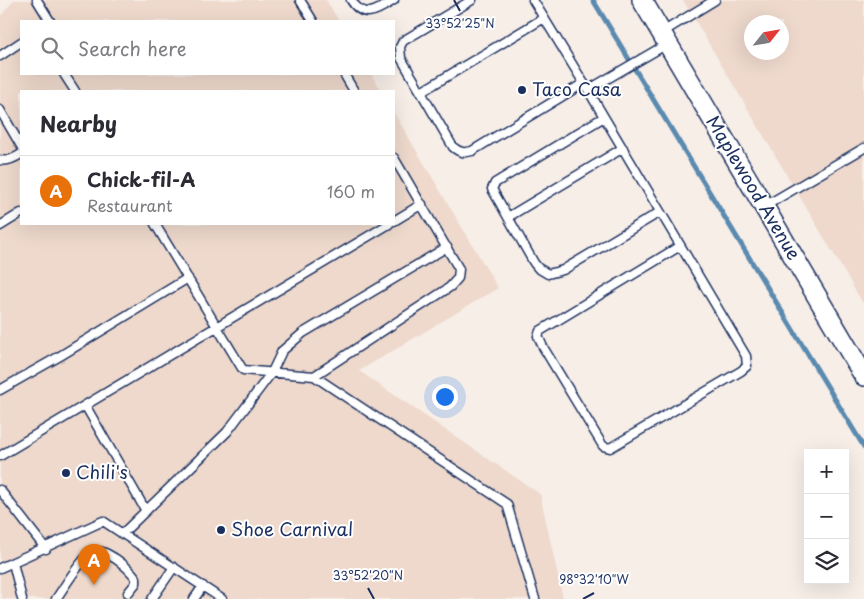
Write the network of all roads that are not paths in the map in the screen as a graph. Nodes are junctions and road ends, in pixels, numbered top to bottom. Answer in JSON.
{"nodes":[{"id":1,"x":37,"y":0,"type":"edge"},
{"id":2,"x":300,"y":0,"type":"edge"},
{"id":3,"x":351,"y":0,"type":"edge"},
{"id":4,"x":394,"y":0,"type":"edge"},
{"id":5,"x":472,"y":0,"type":"edge"},
{"id":6,"x":533,"y":0,"type":"edge"},
{"id":7,"x":642,"y":0,"type":"edge"},
{"id":8,"x":716,"y":0,"type":"edge"},
{"id":9,"x":544,"y":18,"type":"junction"},
{"id":10,"x":49,"y":20,"type":"edge"},
{"id":11,"x":312,"y":20,"type":"edge"},
{"id":12,"x":664,"y":38,"type":"junction"},
{"id":13,"x":20,"y":43,"type":"edge"},
{"id":14,"x":0,"y":56,"type":"edge"},
{"id":15,"x":65,"y":75,"type":"edge"},
{"id":16,"x":345,"y":75,"type":"edge"},
{"id":17,"x":586,"y":87,"type":"junction"},
{"id":18,"x":74,"y":90,"type":"edge"},
{"id":19,"x":353,"y":90,"type":"edge"},
{"id":20,"x":421,"y":92,"type":"junction"},
{"id":21,"x":0,"y":110,"type":"edge"},
{"id":22,"x":604,"y":117,"type":"junction"},
{"id":23,"x":20,"y":144,"type":"edge"},
{"id":24,"x":623,"y":148,"type":"junction"},
{"id":25,"x":864,"y":148,"type":"edge"},
{"id":26,"x":20,"y":155,"type":"edge"},
{"id":27,"x":0,"y":160,"type":"edge"},
{"id":28,"x":395,"y":160,"type":"edge"},
{"id":29,"x":422,"y":204,"type":"junction"},
{"id":30,"x":764,"y":207,"type":"junction"},
{"id":31,"x":660,"y":212,"type":"junction"},
{"id":32,"x":20,"y":214,"type":"edge"},
{"id":33,"x":508,"y":217,"type":"junction"},
{"id":34,"x":395,"y":220,"type":"edge"},
{"id":35,"x":156,"y":225,"type":"edge"},
{"id":36,"x":387,"y":225,"type":"edge"},
{"id":37,"x":0,"y":226,"type":"edge"},
{"id":38,"x":680,"y":246,"type":"junction"},
{"id":39,"x":447,"y":247,"type":"junction"},
{"id":40,"x":188,"y":278,"type":"junction"},
{"id":41,"x":216,"y":326,"type":"junction"},
{"id":42,"x":272,"y":372,"type":"junction"},
{"id":43,"x":314,"y":376,"type":"junction"},
{"id":44,"x":864,"y":376,"type":"edge"},
{"id":45,"x":0,"y":390,"type":"edge"},
{"id":46,"x":85,"y":405,"type":"junction"},
{"id":47,"x":0,"y":456,"type":"edge"},
{"id":48,"x":0,"y":490,"type":"edge"},
{"id":49,"x":146,"y":510,"type":"junction"},
{"id":50,"x":122,"y":534,"type":"junction"},
{"id":51,"x":46,"y":549,"type":"junction"},
{"id":52,"x":13,"y":563,"type":"junction"},
{"id":53,"x":174,"y":567,"type":"junction"},
{"id":54,"x":0,"y":568,"type":"edge"},
{"id":55,"x":203,"y":586,"type":"junction"},
{"id":56,"x":128,"y":594,"type":"dead end"},
{"id":57,"x":22,"y":599,"type":"edge"},
{"id":58,"x":56,"y":599,"type":"edge"},
{"id":59,"x":152,"y":599,"type":"edge"},
{"id":60,"x":194,"y":599,"type":"edge"},
{"id":61,"x":222,"y":599,"type":"edge"},
{"id":62,"x":535,"y":599,"type":"edge"}],
"edges":[{"from":1,"to":10,"type":"lane"},
{"from":2,"to":11,"type":"lane"},
{"from":3,"to":4,"type":"lane"},
{"from":5,"to":20,"type":"lane"},
{"from":6,"to":9,"type":"lane"},
{"from":7,"to":12,"type":"street","name":"Maplewood Avenue"},
{"from":8,"to":12,"type":"lane"},
{"from":9,"to":17,"type":"lane"},
{"from":9,"to":20,"type":"lane"},
{"from":12,"to":17,"type":"lane"},
{"from":12,"to":30,"type":"street","name":"Maplewood Avenue"},
{"from":13,"to":14,"type":"lane"},
{"from":15,"to":18,"type":"lane"},
{"from":16,"to":19,"type":"lane"},
{"from":17,"to":20,"type":"lane"},
{"from":17,"to":22,"type":"lane"},
{"from":21,"to":23,"type":"lane"},
{"from":22,"to":24,"type":"lane"},
{"from":22,"to":33,"type":"lane"},
{"from":24,"to":31,"type":"lane"},
{"from":24,"to":33,"type":"lane"},
{"from":25,"to":30,"type":"lane"},
{"from":26,"to":27,"type":"lane"},
{"from":28,"to":29,"type":"lane"},
{"from":29,"to":34,"type":"lane"},
{"from":29,"to":39,"type":"lane"},
{"from":30,"to":44,"type":"street","name":"Maplewood Avenue"},
{"from":31,"to":33,"type":"lane"},
{"from":31,"to":38,"type":"lane"},
{"from":32,"to":37,"type":"lane"},
{"from":35,"to":40,"type":"lane"},
{"from":36,"to":41,"type":"lane"},
{"from":38,"to":38,"type":"lane"},
{"from":39,"to":42,"type":"lane"},
{"from":39,"to":43,"type":"lane"},
{"from":40,"to":41,"type":"lane"},
{"from":40,"to":45,"type":"lane"},
{"from":41,"to":42,"type":"lane"},
{"from":41,"to":46,"type":"lane"},
{"from":42,"to":43,"type":"lane"},
{"from":42,"to":49,"type":"lane"},
{"from":43,"to":62,"type":"lane"},
{"from":46,"to":47,"type":"lane"},
{"from":46,"to":49,"type":"lane"},
{"from":48,"to":51,"type":"lane"},
{"from":49,"to":50,"type":"lane"},
{"from":50,"to":51,"type":"lane"},
{"from":50,"to":53,"type":"lane"},
{"from":51,"to":52,"type":"lane"},
{"from":52,"to":54,"type":"lane"},
{"from":52,"to":57,"type":"lane"},
{"from":53,"to":55,"type":"lane"},
{"from":53,"to":59,"type":"lane"},
{"from":55,"to":60,"type":"lane"},
{"from":55,"to":61,"type":"lane"},
{"from":56,"to":58,"type":"lane"}]}
